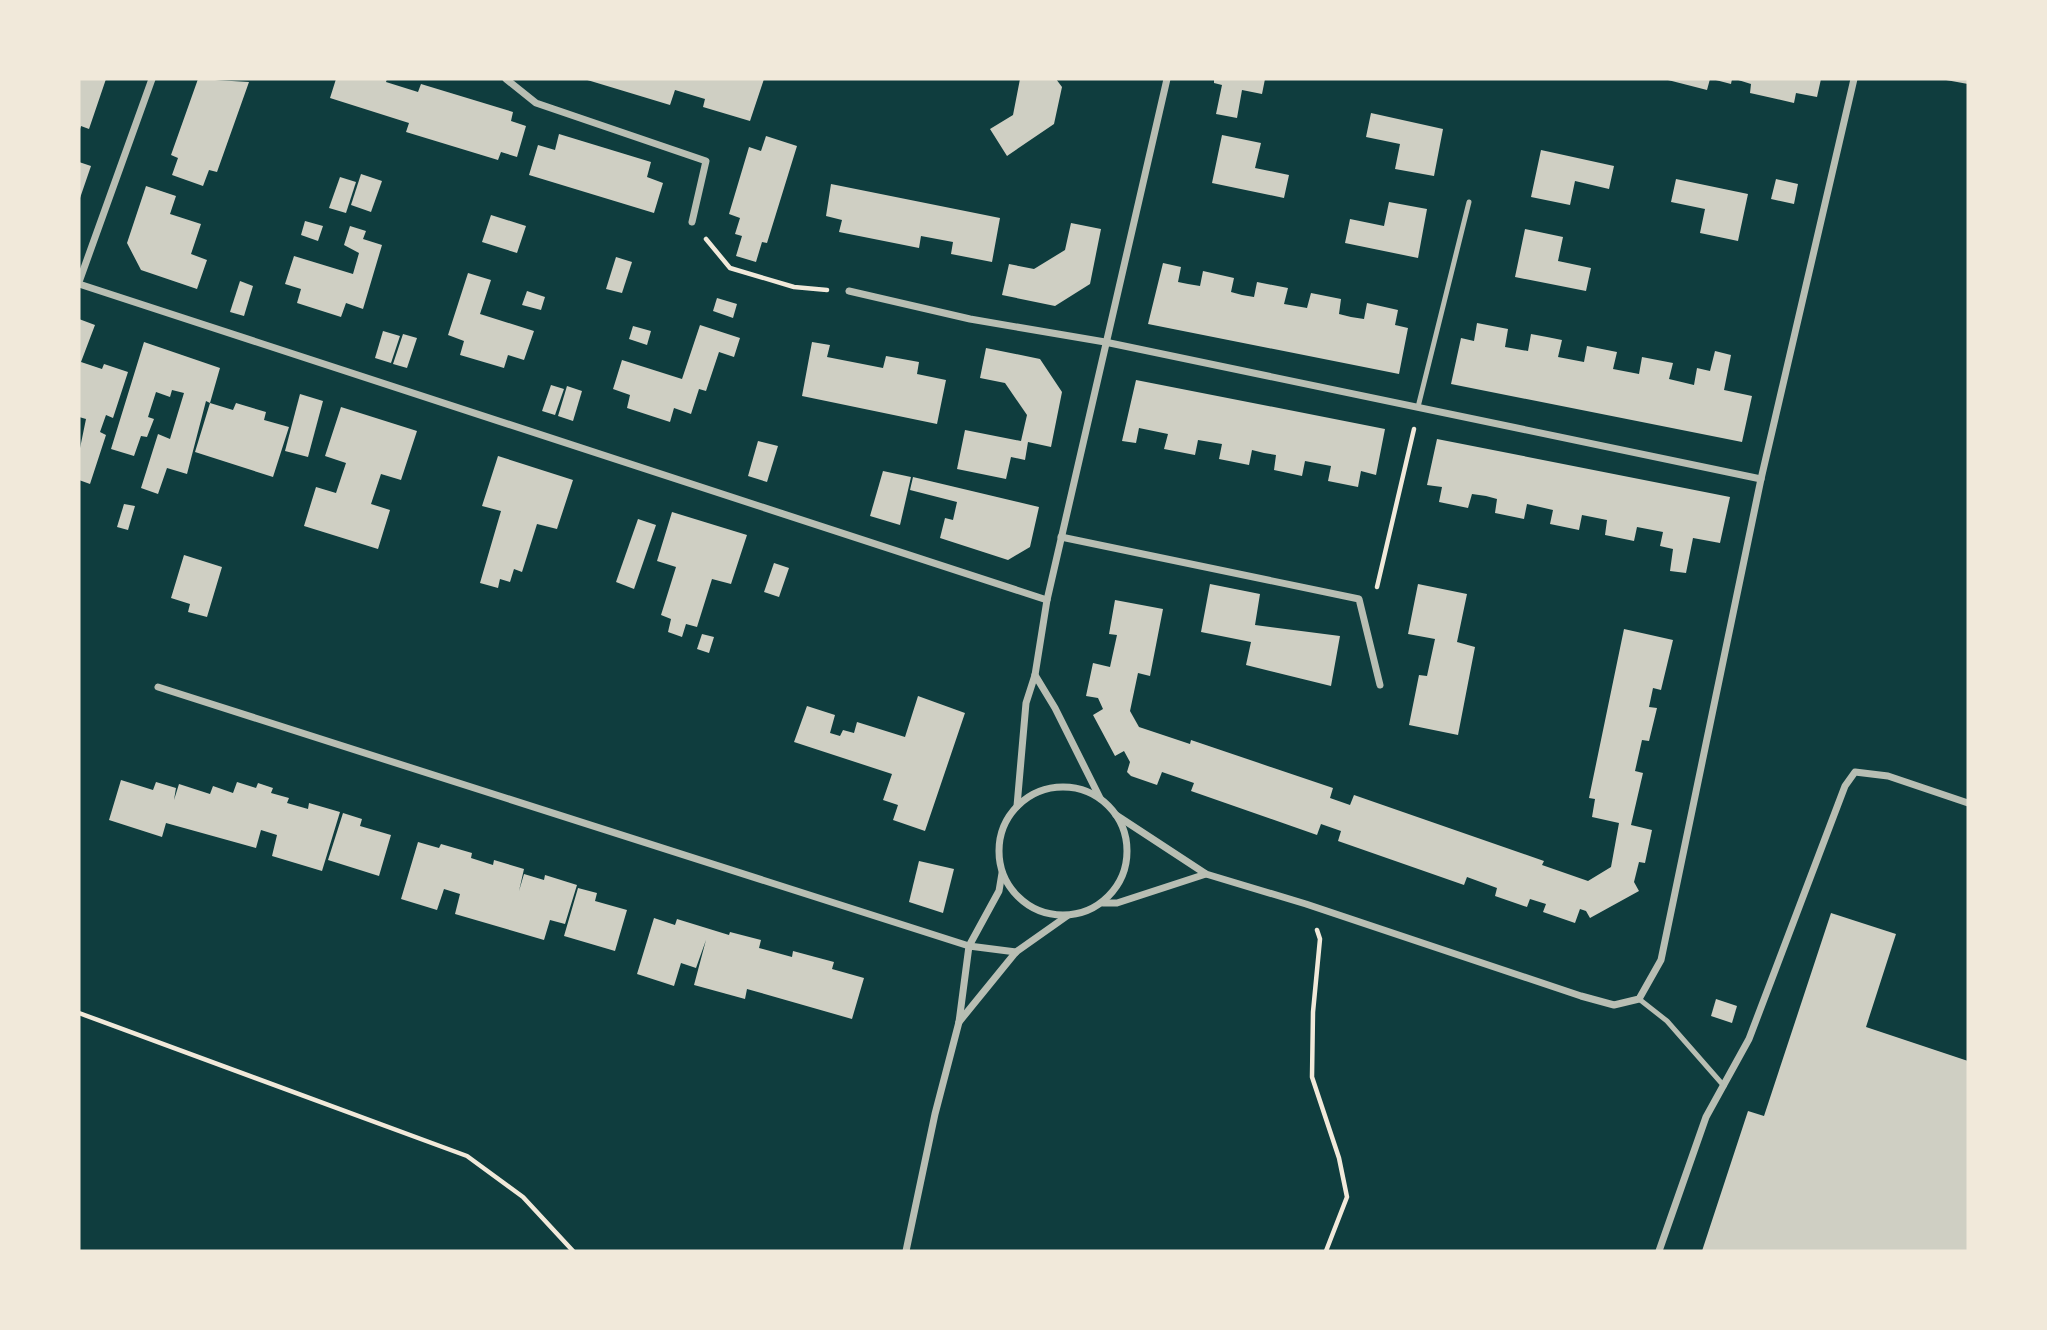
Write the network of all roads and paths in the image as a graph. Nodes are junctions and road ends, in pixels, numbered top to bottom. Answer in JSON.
{"nodes":[{"id":1,"x":152,"y":79,"type":"edge"},
{"id":2,"x":506,"y":79,"type":"edge"},
{"id":3,"x":1167,"y":79,"type":"edge"},
{"id":4,"x":1854,"y":79,"type":"edge"},
{"id":5,"x":1469,"y":202,"type":"dead end"},
{"id":6,"x":691,"y":222,"type":"joint"},
{"id":7,"x":79,"y":283,"type":"edge"},
{"id":8,"x":849,"y":291,"type":"joint"},
{"id":9,"x":1105,"y":342,"type":"junction"},
{"id":10,"x":1418,"y":407,"type":"junction"},
{"id":11,"x":1761,"y":479,"type":"junction"},
{"id":12,"x":1061,"y":537,"type":"junction"},
{"id":13,"x":1359,"y":599,"type":"junction"},
{"id":14,"x":1047,"y":600,"type":"junction"},
{"id":15,"x":1035,"y":675,"type":"junction"},
{"id":16,"x":1380,"y":685,"type":"dead end"},
{"id":17,"x":158,"y":687,"type":"dead end"},
{"id":18,"x":1100,"y":799,"type":"junction"},
{"id":19,"x":1968,"y":803,"type":"edge"},
{"id":20,"x":1017,"y":806,"type":"junction"},
{"id":21,"x":1116,"y":815,"type":"junction"},
{"id":22,"x":1003,"y":872,"type":"junction"},
{"id":23,"x":1206,"y":874,"type":"junction"},
{"id":24,"x":1102,"y":903,"type":"junction"},
{"id":25,"x":1306,"y":904,"type":"junction"},
{"id":26,"x":1067,"y":916,"type":"junction"},
{"id":27,"x":969,"y":946,"type":"junction"},
{"id":28,"x":1016,"y":952,"type":"junction"},
{"id":29,"x":1639,"y":999,"type":"junction"},
{"id":30,"x":79,"y":1013,"type":"edge"},
{"id":31,"x":959,"y":1022,"type":"junction"},
{"id":32,"x":1724,"y":1086,"type":"junction"},
{"id":33,"x":573,"y":1251,"type":"edge"},
{"id":34,"x":906,"y":1251,"type":"edge"},
{"id":35,"x":1326,"y":1251,"type":"edge"},
{"id":36,"x":1659,"y":1251,"type":"edge"}],
"edges":[{"from":1,"to":7,"type":"street"},
{"from":2,"to":6,"type":"street"},
{"from":3,"to":9,"type":"street"},
{"from":4,"to":11,"type":"street"},
{"from":5,"to":10,"type":"lane"},
{"from":6,"to":8,"type":"path"},
{"from":7,"to":14,"type":"street"},
{"from":8,"to":9,"type":"street"},
{"from":9,"to":10,"type":"street"},
{"from":9,"to":12,"type":"street"},
{"from":10,"to":11,"type":"street"},
{"from":10,"to":13,"type":"path"},
{"from":11,"to":29,"type":"street"},
{"from":12,"to":13,"type":"street"},
{"from":12,"to":14,"type":"street"},
{"from":13,"to":16,"type":"street"},
{"from":14,"to":15,"type":"street"},
{"from":15,"to":18,"type":"street"},
{"from":15,"to":20,"type":"street"},
{"from":17,"to":27,"type":"street"},
{"from":18,"to":20,"type":"street"},
{"from":18,"to":21,"type":"street"},
{"from":19,"to":32,"type":"street"},
{"from":20,"to":22,"type":"street"},
{"from":21,"to":23,"type":"street"},
{"from":21,"to":24,"type":"street"},
{"from":22,"to":26,"type":"street"},
{"from":22,"to":27,"type":"street"},
{"from":23,"to":24,"type":"street"},
{"from":23,"to":25,"type":"street"},
{"from":24,"to":26,"type":"street"},
{"from":25,"to":29,"type":"street"},
{"from":25,"to":35,"type":"path"},
{"from":26,"to":28,"type":"street"},
{"from":27,"to":28,"type":"street"},
{"from":27,"to":31,"type":"street"},
{"from":28,"to":31,"type":"street"},
{"from":29,"to":32,"type":"lane"},
{"from":30,"to":33,"type":"path"},
{"from":31,"to":34,"type":"street"},
{"from":32,"to":36,"type":"street"}]}
